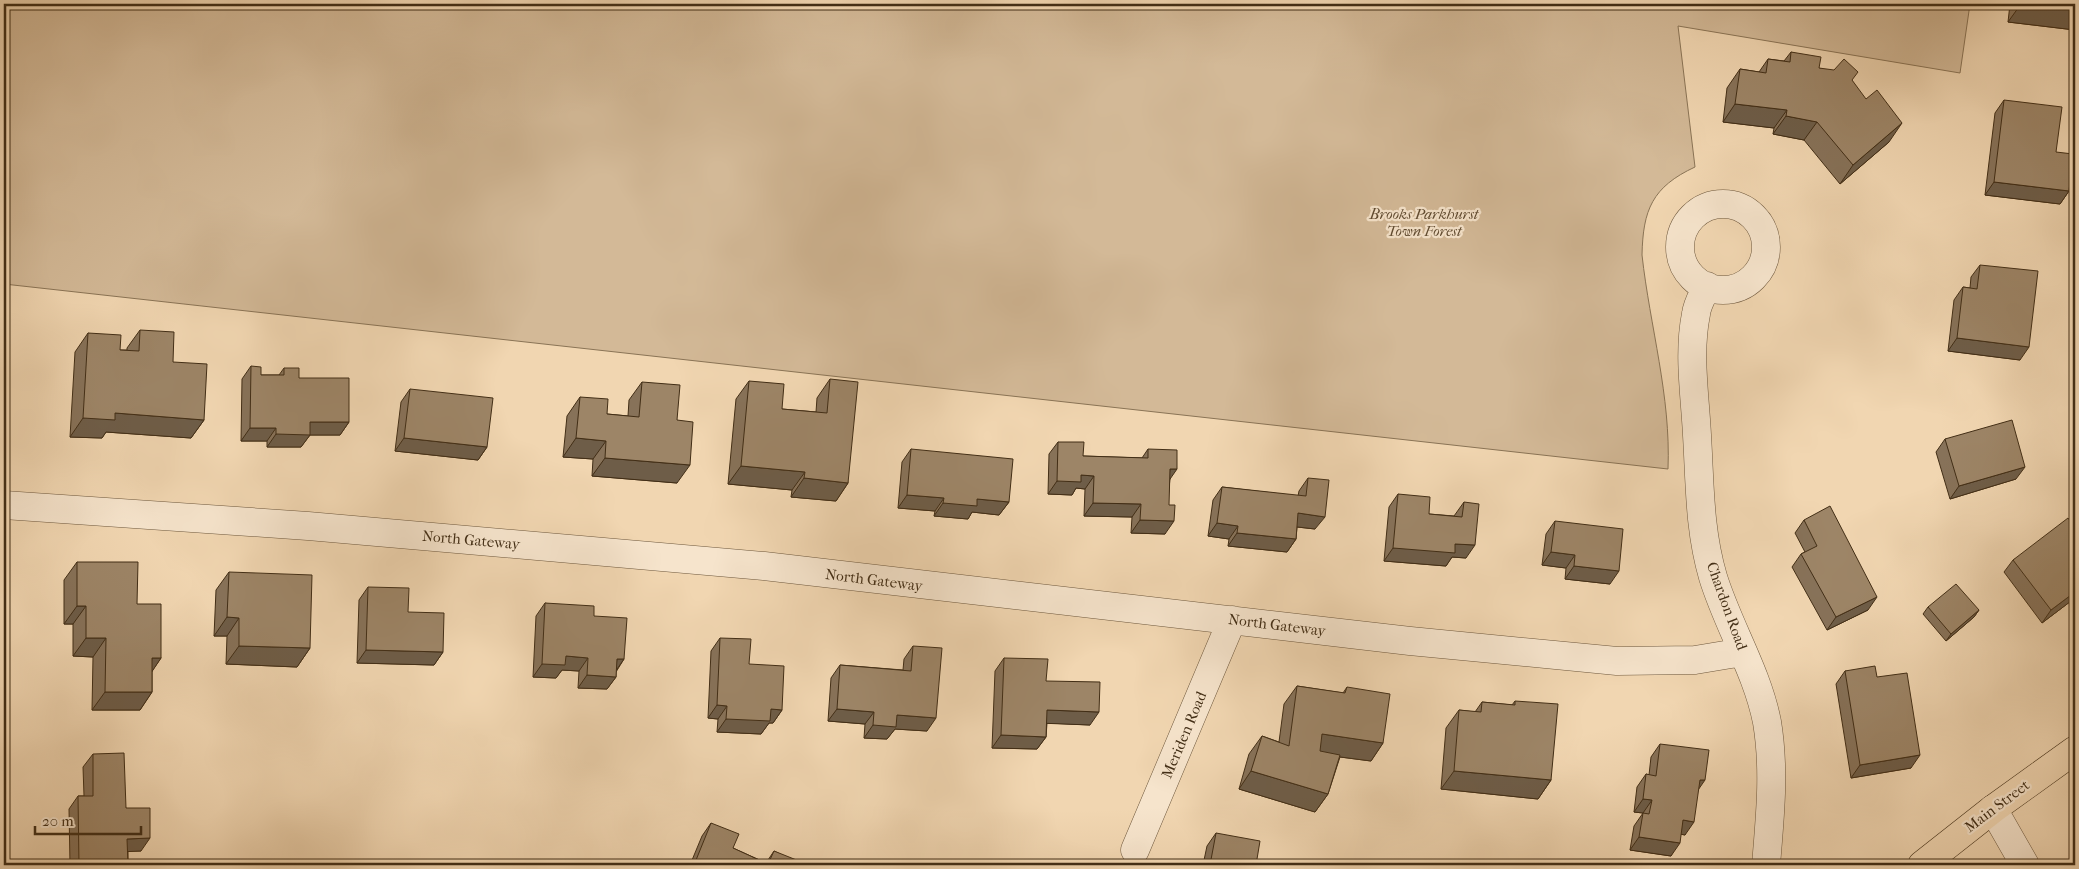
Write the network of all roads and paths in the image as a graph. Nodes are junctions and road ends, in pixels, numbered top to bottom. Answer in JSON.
{"nodes":[{"id":1,"x":1707,"y":286,"type":"dead end"},
{"id":2,"x":4,"y":505,"type":"edge"},
{"id":3,"x":1232,"y":620,"type":"junction"},
{"id":4,"x":1743,"y":652,"type":"junction"},
{"id":5,"x":2075,"y":750,"type":"edge"},
{"id":6,"x":1993,"y":809,"type":"junction"},
{"id":7,"x":1135,"y":850,"type":"dead end"},
{"id":8,"x":1766,"y":865,"type":"edge"},
{"id":9,"x":1922,"y":865,"type":"edge"},
{"id":10,"x":2025,"y":865,"type":"edge"}],
"edges":[{"from":1,"to":4,"type":"street","name":"Chardon Road"},
{"from":2,"to":3,"type":"street","name":"North Gateway"},
{"from":3,"to":4,"type":"street","name":"North Gateway"},
{"from":3,"to":7,"type":"street","name":"Meriden Road"},
{"from":4,"to":8,"type":"street","name":"Chardon Road"},
{"from":5,"to":6,"type":"main road","name":"Main Street"},
{"from":6,"to":9,"type":"main road","name":"Main Street"},
{"from":6,"to":10,"type":"street"}]}
